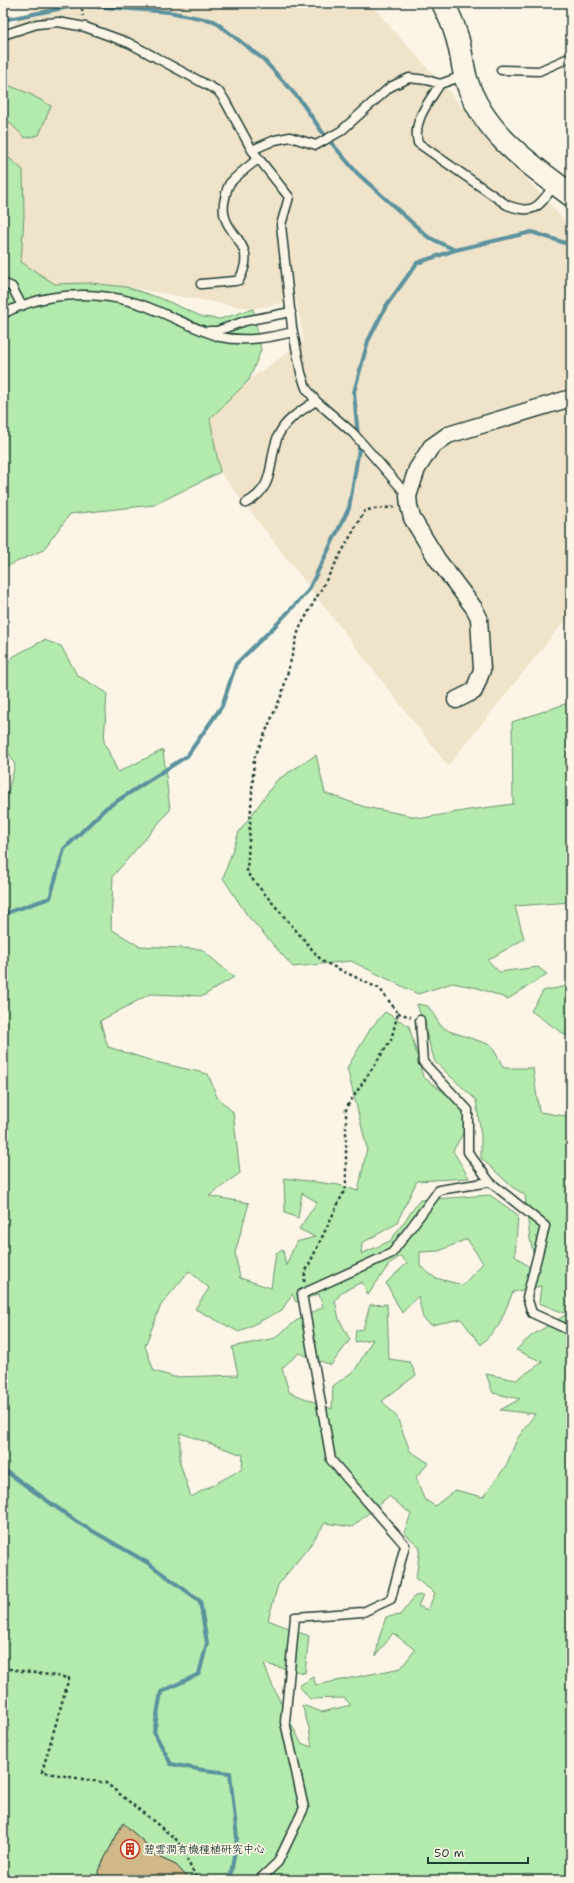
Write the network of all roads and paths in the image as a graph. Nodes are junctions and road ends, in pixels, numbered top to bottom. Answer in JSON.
{"nodes":[{"id":1,"x":443,"y":3,"type":"edge"},
{"id":2,"x":3,"y":35,"type":"edge"},
{"id":3,"x":571,"y":57,"type":"edge"},
{"id":4,"x":501,"y":70,"type":"dead end"},
{"id":5,"x":466,"y":79,"type":"junction"},
{"id":6,"x":440,"y":84,"type":"junction"},
{"id":7,"x":252,"y":150,"type":"junction"},
{"id":8,"x":258,"y":159,"type":"junction"},
{"id":9,"x":563,"y":189,"type":"edge"},
{"id":10,"x":3,"y":283,"type":"edge"},
{"id":11,"x":201,"y":284,"type":"dead end"},
{"id":12,"x":22,"y":306,"type":"junction"},
{"id":13,"x":291,"y":312,"type":"junction"},
{"id":14,"x":3,"y":314,"type":"edge"},
{"id":15,"x":196,"y":328,"type":"junction"},
{"id":16,"x":293,"y":332,"type":"junction"},
{"id":17,"x":571,"y":398,"type":"edge"},
{"id":18,"x":316,"y":401,"type":"junction"},
{"id":19,"x":409,"y":501,"type":"junction"},
{"id":20,"x":246,"y":503,"type":"dead end"},
{"id":21,"x":456,"y":700,"type":"dead end"},
{"id":22,"x":420,"y":1020,"type":"dead end"},
{"id":23,"x":490,"y":1182,"type":"junction"},
{"id":24,"x":302,"y":1294,"type":"junction"},
{"id":25,"x":571,"y":1331,"type":"edge"},
{"id":26,"x":3,"y":1668,"type":"edge"},
{"id":27,"x":196,"y":1880,"type":"edge"},
{"id":28,"x":259,"y":1880,"type":"edge"}],
"edges":[{"from":1,"to":5,"type":"main road"},
{"from":2,"to":7,"type":"lane"},
{"from":3,"to":4,"type":"lane"},
{"from":5,"to":6,"type":"lane"},
{"from":5,"to":9,"type":"main road"},
{"from":6,"to":7,"type":"lane"},
{"from":6,"to":9,"type":"lane"},
{"from":7,"to":8,"type":"lane"},
{"from":8,"to":11,"type":"lane"},
{"from":8,"to":13,"type":"lane"},
{"from":10,"to":12,"type":"lane"},
{"from":12,"to":14,"type":"lane"},
{"from":12,"to":15,"type":"lane"},
{"from":13,"to":15,"type":"lane"},
{"from":13,"to":16,"type":"lane"},
{"from":15,"to":16,"type":"lane"},
{"from":16,"to":18,"type":"lane"},
{"from":17,"to":19,"type":"street"},
{"from":18,"to":19,"type":"lane"},
{"from":18,"to":20,"type":"lane"},
{"from":19,"to":21,"type":"street"},
{"from":19,"to":24,"type":"path"},
{"from":22,"to":23,"type":"lane"},
{"from":23,"to":24,"type":"lane"},
{"from":23,"to":25,"type":"lane"},
{"from":24,"to":28,"type":"lane"},
{"from":26,"to":27,"type":"path"}]}
